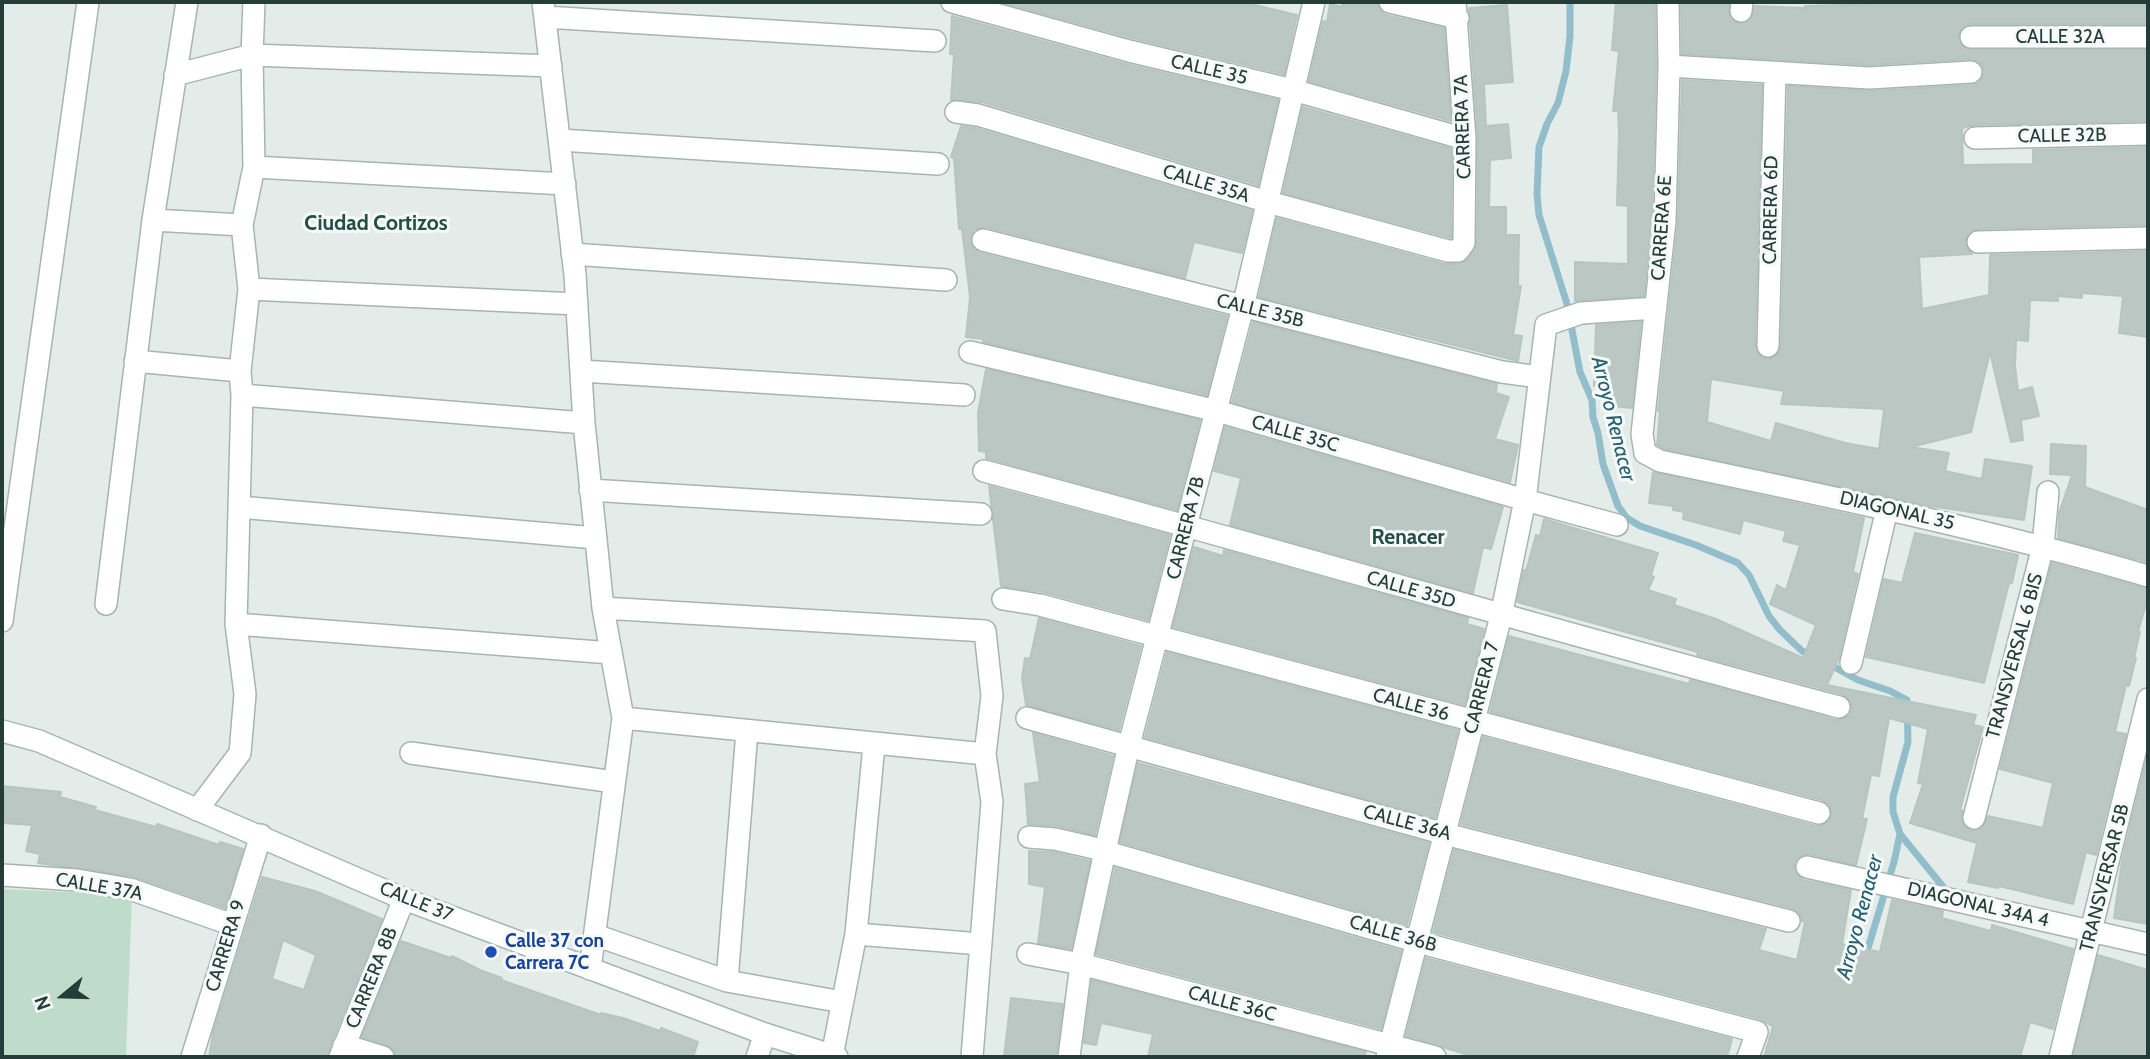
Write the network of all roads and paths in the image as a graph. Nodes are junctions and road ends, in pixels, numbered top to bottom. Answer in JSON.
{"nodes":[{"id":1,"x":88,"y":2,"type":"edge"},
{"id":2,"x":187,"y":2,"type":"edge"},
{"id":3,"x":254,"y":2,"type":"edge"},
{"id":4,"x":952,"y":2,"type":"edge"},
{"id":5,"x":1314,"y":2,"type":"edge"},
{"id":6,"x":1390,"y":2,"type":"edge"},
{"id":7,"x":1668,"y":2,"type":"edge"},
{"id":8,"x":544,"y":9,"type":"edge"},
{"id":9,"x":1456,"y":10,"type":"edge"},
{"id":10,"x":1971,"y":37,"type":"dead end"},
{"id":11,"x":2148,"y":37,"type":"edge"},
{"id":12,"x":935,"y":41,"type":"dead end"},
{"id":13,"x":252,"y":55,"type":"junction"},
{"id":14,"x":1669,"y":65,"type":"junction"},
{"id":15,"x":551,"y":66,"type":"junction"},
{"id":16,"x":1972,"y":72,"type":"dead end"},
{"id":17,"x":1774,"y":73,"type":"junction"},
{"id":18,"x":176,"y":75,"type":"junction"},
{"id":19,"x":1293,"y":90,"type":"junction"},
{"id":20,"x":956,"y":112,"type":"dead end"},
{"id":21,"x":2148,"y":134,"type":"edge"},
{"id":22,"x":1975,"y":138,"type":"dead end"},
{"id":23,"x":1465,"y":139,"type":"junction"},
{"id":24,"x":560,"y":140,"type":"junction"},
{"id":25,"x":938,"y":164,"type":"dead end"},
{"id":26,"x":254,"y":167,"type":"junction"},
{"id":27,"x":565,"y":184,"type":"junction"},
{"id":28,"x":1268,"y":202,"type":"junction"},
{"id":29,"x":153,"y":220,"type":"junction"},
{"id":30,"x":242,"y":225,"type":"junction"},
{"id":31,"x":2148,"y":238,"type":"edge"},
{"id":32,"x":983,"y":240,"type":"dead end"},
{"id":33,"x":1978,"y":242,"type":"dead end"},
{"id":34,"x":1458,"y":251,"type":"joint"},
{"id":35,"x":572,"y":254,"type":"junction"},
{"id":36,"x":946,"y":280,"type":"dead end"},
{"id":37,"x":249,"y":289,"type":"junction"},
{"id":38,"x":577,"y":303,"type":"junction"},
{"id":39,"x":1244,"y":307,"type":"junction"},
{"id":40,"x":1656,"y":308,"type":"junction"},
{"id":41,"x":1768,"y":346,"type":"dead end"},
{"id":42,"x":970,"y":352,"type":"dead end"},
{"id":43,"x":135,"y":361,"type":"junction"},
{"id":44,"x":240,"y":371,"type":"junction"},
{"id":45,"x":582,"y":371,"type":"junction"},
{"id":46,"x":1538,"y":377,"type":"junction"},
{"id":47,"x":242,"y":395,"type":"junction"},
{"id":48,"x":964,"y":395,"type":"dead end"},
{"id":49,"x":1217,"y":411,"type":"junction"},
{"id":50,"x":584,"y":423,"type":"junction"},
{"id":51,"x":1645,"y":453,"type":"joint"},
{"id":52,"x":984,"y":471,"type":"dead end"},
{"id":53,"x":590,"y":490,"type":"junction"},
{"id":54,"x":2048,"y":492,"type":"dead end"},
{"id":55,"x":1525,"y":500,"type":"junction"},
{"id":56,"x":239,"y":507,"type":"junction"},
{"id":57,"x":1887,"y":509,"type":"junction"},
{"id":58,"x":981,"y":514,"type":"dead end"},
{"id":59,"x":1186,"y":525,"type":"junction"},
{"id":60,"x":1617,"y":525,"type":"dead end"},
{"id":61,"x":596,"y":538,"type":"junction"},
{"id":62,"x":2043,"y":546,"type":"junction"},
{"id":63,"x":2148,"y":576,"type":"edge"},
{"id":64,"x":1003,"y":599,"type":"dead end"},
{"id":65,"x":106,"y":604,"type":"dead end"},
{"id":66,"x":603,"y":608,"type":"junction"},
{"id":67,"x":1501,"y":616,"type":"junction"},
{"id":68,"x":2,"y":621,"type":"edge"},
{"id":69,"x":236,"y":624,"type":"junction"},
{"id":70,"x":1159,"y":636,"type":"junction"},
{"id":71,"x":611,"y":653,"type":"junction"},
{"id":72,"x":1851,"y":663,"type":"dead end"},
{"id":73,"x":2148,"y":699,"type":"edge"},
{"id":74,"x":1839,"y":707,"type":"dead end"},
{"id":75,"x":622,"y":718,"type":"junction"},
{"id":76,"x":1027,"y":718,"type":"dead end"},
{"id":77,"x":1473,"y":722,"type":"junction"},
{"id":78,"x":2,"y":731,"type":"edge"},
{"id":79,"x":747,"y":731,"type":"junction"},
{"id":80,"x":874,"y":745,"type":"junction"},
{"id":81,"x":1129,"y":746,"type":"junction"},
{"id":82,"x":411,"y":753,"type":"dead end"},
{"id":83,"x":985,"y":754,"type":"junction"},
{"id":84,"x":614,"y":782,"type":"junction"},
{"id":85,"x":197,"y":810,"type":"junction"},
{"id":86,"x":1819,"y":813,"type":"dead end"},
{"id":87,"x":1974,"y":818,"type":"dead end"},
{"id":88,"x":1446,"y":834,"type":"junction"},
{"id":89,"x":261,"y":835,"type":"junction"},
{"id":90,"x":1029,"y":837,"type":"dead end"},
{"id":91,"x":1105,"y":851,"type":"junction"},
{"id":92,"x":1807,"y":867,"type":"dead end"},
{"id":93,"x":2,"y":875,"type":"edge"},
{"id":94,"x":404,"y":899,"type":"junction"},
{"id":95,"x":1789,"y":922,"type":"dead end"},
{"id":96,"x":233,"y":925,"type":"junction"},
{"id":97,"x":2093,"y":931,"type":"junction"},
{"id":98,"x":856,"y":934,"type":"junction"},
{"id":99,"x":595,"y":935,"type":"junction"},
{"id":100,"x":1418,"y":942,"type":"junction"},
{"id":101,"x":981,"y":944,"type":"junction"},
{"id":102,"x":2148,"y":944,"type":"edge"},
{"id":103,"x":1028,"y":954,"type":"dead end"},
{"id":104,"x":1081,"y":964,"type":"junction"},
{"id":105,"x":590,"y":969,"type":"junction"},
{"id":106,"x":727,"y":981,"type":"junction"},
{"id":107,"x":842,"y":1002,"type":"junction"},
{"id":108,"x":765,"y":1034,"type":"junction"},
{"id":109,"x":342,"y":1051,"type":"edge"},
{"id":110,"x":1389,"y":1051,"type":"edge"},
{"id":111,"x":834,"y":1056,"type":"edge"},
{"id":112,"x":192,"y":1057,"type":"edge"},
{"id":113,"x":383,"y":1057,"type":"edge"},
{"id":114,"x":757,"y":1057,"type":"edge"},
{"id":115,"x":972,"y":1057,"type":"edge"},
{"id":116,"x":1069,"y":1057,"type":"edge"},
{"id":117,"x":1435,"y":1057,"type":"edge"},
{"id":118,"x":1748,"y":1057,"type":"edge"},
{"id":119,"x":2060,"y":1057,"type":"edge"}],
"edges":[{"from":1,"to":68,"type":"street"},
{"from":2,"to":18,"type":"street"},
{"from":3,"to":13,"type":"street"},
{"from":4,"to":19,"type":"street","name":"CALLE 35"},
{"from":5,"to":19,"type":"street","name":"CARRERA 7B"},
{"from":6,"to":9,"type":"street"},
{"from":7,"to":14,"type":"street","name":"CARRERA 6E"},
{"from":8,"to":12,"type":"street"},
{"from":8,"to":15,"type":"street"},
{"from":9,"to":23,"type":"street","name":"CARRERA 7A"},
{"from":10,"to":11,"type":"street","name":"CALLE 32A"},
{"from":13,"to":15,"type":"street"},
{"from":13,"to":18,"type":"street"},
{"from":13,"to":26,"type":"street"},
{"from":14,"to":17,"type":"street"},
{"from":14,"to":40,"type":"street","name":"CARRERA 6E"},
{"from":15,"to":24,"type":"street"},
{"from":16,"to":17,"type":"street"},
{"from":17,"to":41,"type":"street","name":"CARRERA 6D"},
{"from":18,"to":29,"type":"street"},
{"from":19,"to":23,"type":"street","name":"CALLE 35"},
{"from":19,"to":28,"type":"street","name":"CARRERA 7B"},
{"from":20,"to":28,"type":"street","name":"CALLE 35A"},
{"from":21,"to":22,"type":"street","name":"CALLE 32B"},
{"from":23,"to":34,"type":"street","name":"CARRERA 7A"},
{"from":24,"to":25,"type":"street"},
{"from":24,"to":27,"type":"street"},
{"from":26,"to":27,"type":"street"},
{"from":26,"to":30,"type":"street"},
{"from":27,"to":35,"type":"street"},
{"from":28,"to":34,"type":"street","name":"CALLE 35A"},
{"from":28,"to":39,"type":"street","name":"CARRERA 7B"},
{"from":29,"to":30,"type":"street"},
{"from":29,"to":43,"type":"street"},
{"from":30,"to":37,"type":"street"},
{"from":31,"to":33,"type":"street"},
{"from":32,"to":39,"type":"street","name":"CALLE 35B"},
{"from":35,"to":36,"type":"street"},
{"from":35,"to":38,"type":"street"},
{"from":37,"to":38,"type":"street"},
{"from":37,"to":44,"type":"street"},
{"from":38,"to":45,"type":"street"},
{"from":39,"to":46,"type":"street","name":"CALLE 35B"},
{"from":39,"to":49,"type":"street","name":"CARRERA 7B"},
{"from":40,"to":46,"type":"street","name":"CARRERA 7"},
{"from":40,"to":51,"type":"street","name":"CARRERA 6E"},
{"from":42,"to":49,"type":"street","name":"CALLE 35C"},
{"from":43,"to":44,"type":"street"},
{"from":43,"to":65,"type":"street"},
{"from":44,"to":47,"type":"street"},
{"from":45,"to":48,"type":"street"},
{"from":45,"to":50,"type":"street"},
{"from":46,"to":55,"type":"street","name":"CARRERA 7"},
{"from":47,"to":50,"type":"street"},
{"from":47,"to":56,"type":"street"},
{"from":49,"to":55,"type":"street","name":"CALLE 35C"},
{"from":49,"to":59,"type":"street","name":"CARRERA 7B"},
{"from":50,"to":53,"type":"street"},
{"from":51,"to":57,"type":"street","name":"DIAGONAL 35"},
{"from":52,"to":59,"type":"street","name":"CALLE 35D"},
{"from":53,"to":58,"type":"street"},
{"from":53,"to":61,"type":"street"},
{"from":54,"to":62,"type":"street","name":"TRANSVERSAL 6 BIS"},
{"from":55,"to":60,"type":"street","name":"CALLE 35C"},
{"from":55,"to":67,"type":"street","name":"CARRERA 7"},
{"from":56,"to":61,"type":"street"},
{"from":56,"to":69,"type":"street"},
{"from":57,"to":62,"type":"street","name":"DIAGONAL 35"},
{"from":57,"to":72,"type":"street"},
{"from":59,"to":67,"type":"street","name":"CALLE 35D"},
{"from":59,"to":70,"type":"street","name":"CARRERA 7B"},
{"from":61,"to":66,"type":"street"},
{"from":62,"to":63,"type":"street","name":"DIAGONAL 35"},
{"from":62,"to":87,"type":"street","name":"TRANSVERSAL 6 BIS"},
{"from":64,"to":70,"type":"street","name":"CALLE 36"},
{"from":66,"to":71,"type":"street"},
{"from":66,"to":83,"type":"street"},
{"from":67,"to":74,"type":"street","name":"CALLE 35D"},
{"from":67,"to":77,"type":"street","name":"CARRERA 7"},
{"from":69,"to":71,"type":"street"},
{"from":69,"to":85,"type":"street"},
{"from":70,"to":77,"type":"street","name":"CALLE 36"},
{"from":70,"to":81,"type":"street","name":"CARRERA 7B"},
{"from":71,"to":75,"type":"street"},
{"from":73,"to":97,"type":"street","name":"TRANSVERSAR 5B"},
{"from":75,"to":79,"type":"street"},
{"from":75,"to":84,"type":"street"},
{"from":76,"to":81,"type":"street","name":"CALLE 36A"},
{"from":77,"to":86,"type":"street","name":"CALLE 36"},
{"from":77,"to":88,"type":"street","name":"CARRERA 7"},
{"from":78,"to":85,"type":"street","name":"CALLE 37"},
{"from":79,"to":80,"type":"street"},
{"from":79,"to":106,"type":"street"},
{"from":80,"to":83,"type":"street"},
{"from":80,"to":98,"type":"street"},
{"from":81,"to":88,"type":"street","name":"CALLE 36A"},
{"from":81,"to":91,"type":"street","name":"CARRERA 7B"},
{"from":82,"to":84,"type":"street"},
{"from":83,"to":101,"type":"street"},
{"from":84,"to":99,"type":"street"},
{"from":85,"to":89,"type":"street","name":"CALLE 37"},
{"from":88,"to":95,"type":"street","name":"CALLE 36A"},
{"from":88,"to":100,"type":"street","name":"CARRERA 7"},
{"from":89,"to":94,"type":"street","name":"CALLE 37"},
{"from":89,"to":96,"type":"street","name":"CARRERA 9"},
{"from":90,"to":91,"type":"street","name":"CALLE 36B"},
{"from":91,"to":100,"type":"street","name":"CALLE 36B"},
{"from":91,"to":104,"type":"street","name":"CARRERA 7B"},
{"from":92,"to":97,"type":"street","name":"DIAGONAL 34A 4"},
{"from":93,"to":96,"type":"street","name":"CALLE 37A"},
{"from":94,"to":105,"type":"street","name":"CALLE 37"},
{"from":94,"to":109,"type":"street","name":"CARRERA 8B"},
{"from":96,"to":112,"type":"street","name":"CARRERA 9"},
{"from":97,"to":102,"type":"street","name":"DIAGONAL 34A 4"},
{"from":97,"to":119,"type":"street","name":"TRANSVERSAR 5B"},
{"from":98,"to":101,"type":"street"},
{"from":98,"to":107,"type":"street"},
{"from":99,"to":105,"type":"street"},
{"from":99,"to":106,"type":"street"},
{"from":100,"to":110,"type":"street","name":"CARRERA 7"},
{"from":100,"to":118,"type":"street","name":"CALLE 36B"},
{"from":101,"to":115,"type":"street"},
{"from":103,"to":104,"type":"street","name":"CALLE 36C"},
{"from":104,"to":110,"type":"street","name":"CALLE 36C"},
{"from":104,"to":116,"type":"street","name":"CARRERA 7B"},
{"from":105,"to":108,"type":"street","name":"CALLE 37"},
{"from":106,"to":107,"type":"street"},
{"from":107,"to":111,"type":"street"},
{"from":108,"to":111,"type":"street","name":"CALLE 37"},
{"from":108,"to":114,"type":"street"},
{"from":109,"to":113,"type":"street"},
{"from":110,"to":117,"type":"street","name":"CALLE 36C"}]}
